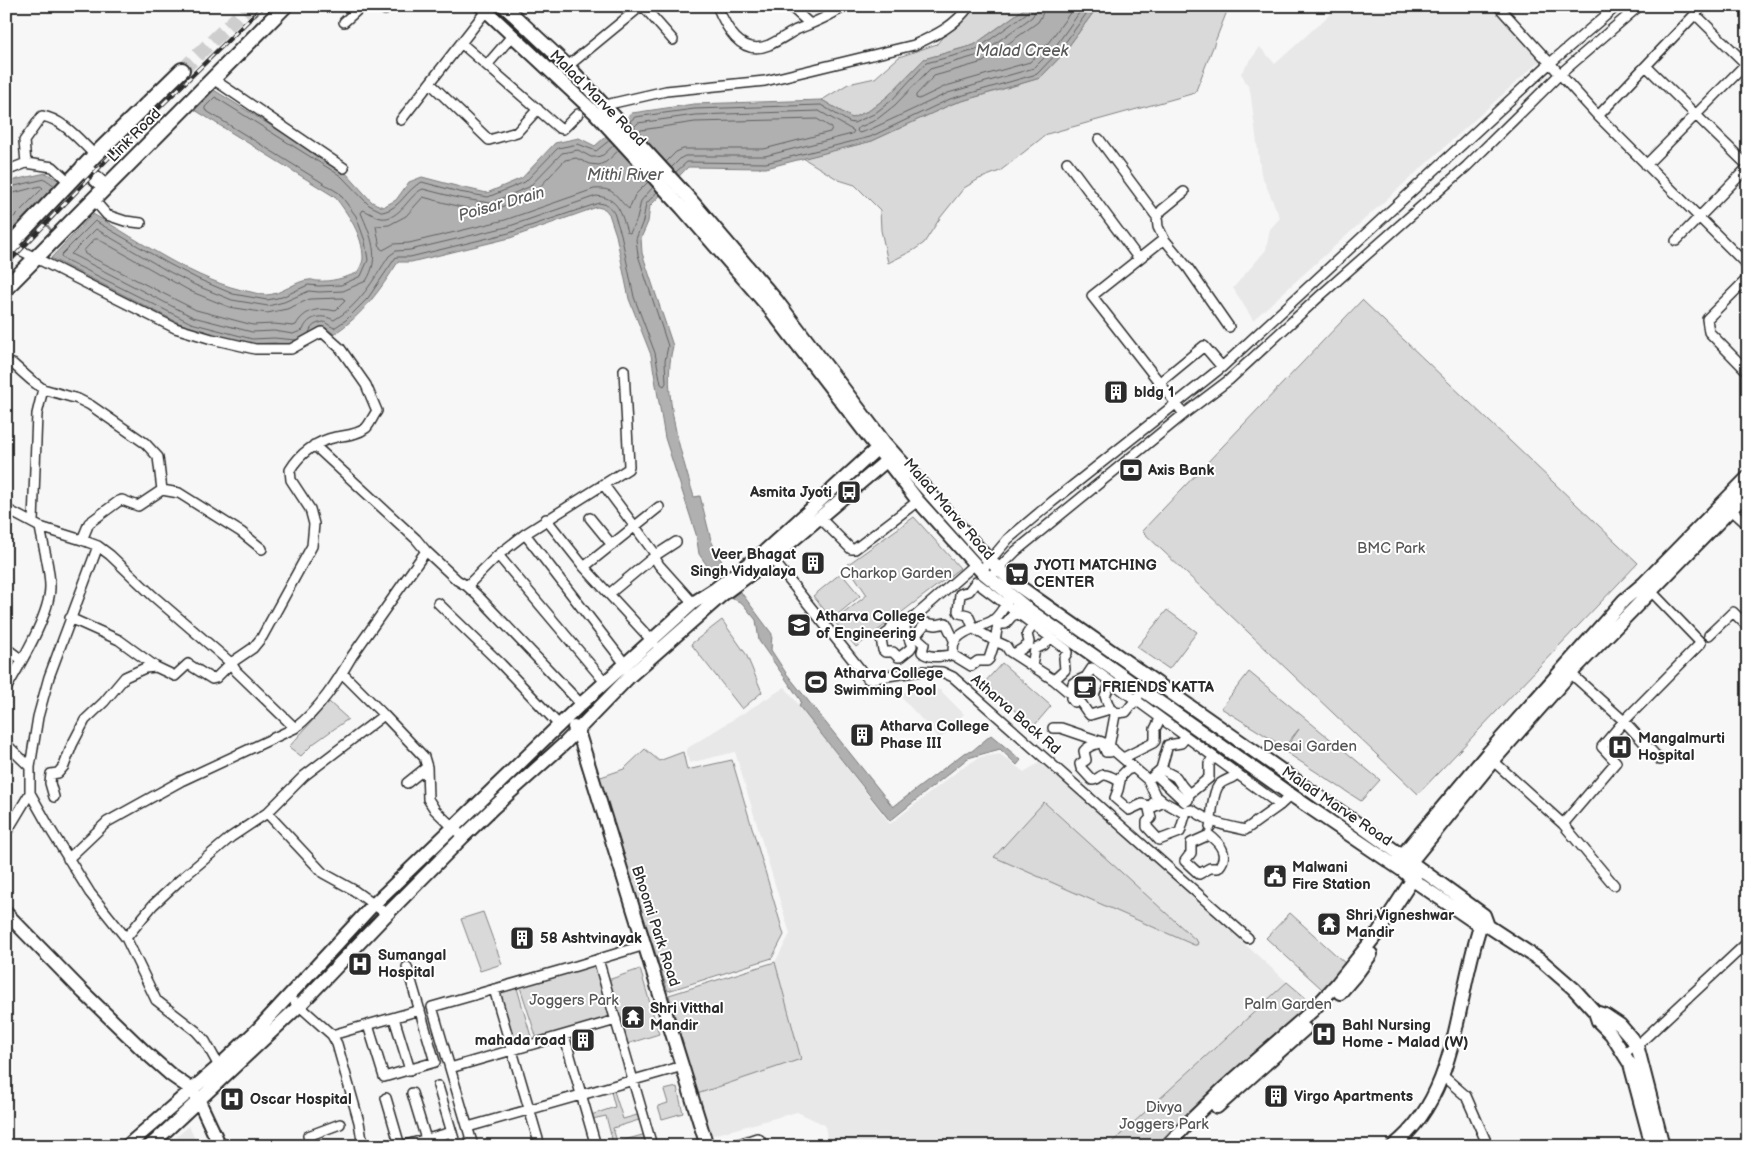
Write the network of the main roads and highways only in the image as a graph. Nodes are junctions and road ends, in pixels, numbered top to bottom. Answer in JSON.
{"nodes":[{"id":1,"x":285,"y":6,"type":"edge"},
{"id":2,"x":504,"y":6,"type":"edge"},
{"id":3,"x":487,"y":8,"type":"edge"},
{"id":4,"x":182,"y":70,"type":"tunnel mouth"},
{"id":5,"x":582,"y":110,"type":"junction"},
{"id":6,"x":607,"y":114,"type":"junction"},
{"id":7,"x":84,"y":167,"type":"junction"},
{"id":8,"x":105,"y":187,"type":"junction"},
{"id":9,"x":10,"y":243,"type":"edge"},
{"id":10,"x":6,"y":288,"type":"edge"},
{"id":11,"x":881,"y":445,"type":"junction"},
{"id":12,"x":891,"y":457,"type":"junction"},
{"id":13,"x":1748,"y":477,"type":"edge"},
{"id":14,"x":1743,"y":492,"type":"edge"},
{"id":15,"x":768,"y":554,"type":"junction"},
{"id":16,"x":985,"y":571,"type":"junction"},
{"id":17,"x":678,"y":624,"type":"junction"},
{"id":18,"x":655,"y":645,"type":"junction"},
{"id":19,"x":563,"y":723,"type":"junction"},
{"id":20,"x":574,"y":734,"type":"junction"},
{"id":21,"x":1312,"y":793,"type":"junction"},
{"id":22,"x":1303,"y":803,"type":"junction"},
{"id":23,"x":1361,"y":826,"type":"junction"},
{"id":24,"x":1354,"y":837,"type":"junction"},
{"id":25,"x":1410,"y":870,"type":"junction"},
{"id":26,"x":6,"y":913,"type":"edge"},
{"id":27,"x":1484,"y":922,"type":"junction"},
{"id":28,"x":11,"y":924,"type":"edge"},
{"id":29,"x":1595,"y":1012,"type":"junction"},
{"id":30,"x":188,"y":1092,"type":"junction"},
{"id":31,"x":1645,"y":1094,"type":"junction"},
{"id":32,"x":196,"y":1104,"type":"junction"},
{"id":33,"x":698,"y":1128,"type":"junction"},
{"id":34,"x":1176,"y":1143,"type":"edge"},
{"id":35,"x":127,"y":1146,"type":"edge"},
{"id":36,"x":150,"y":1146,"type":"edge"},
{"id":37,"x":213,"y":1146,"type":"edge"},
{"id":38,"x":220,"y":1146,"type":"edge"},
{"id":39,"x":699,"y":1146,"type":"edge"},
{"id":40,"x":707,"y":1146,"type":"edge"},
{"id":41,"x":1393,"y":1146,"type":"edge"},
{"id":42,"x":1652,"y":1146,"type":"edge"},
{"id":43,"x":1663,"y":1146,"type":"edge"}],
"edges":[{"from":1,"to":8,"type":"main road","name":"Link Road"},
{"from":2,"to":6,"type":"main road","name":"Malad Marve Road"},
{"from":3,"to":5,"type":"main road","name":"Malad Marve Road"},
{"from":3,"to":5,"type":"main road"},
{"from":4,"to":7,"type":"main road","name":"Link Road"},
{"from":5,"to":6,"type":"main road","name":"Malad Marve Road"},
{"from":6,"to":11,"type":"main road","name":"Malad Marve Road"},
{"from":7,"to":8,"type":"main road"},
{"from":7,"to":9,"type":"main road","name":"Link Road"},
{"from":8,"to":10,"type":"main road","name":"Link Road"},
{"from":11,"to":12,"type":"main road","name":"Malad Marve Road"},
{"from":11,"to":15,"type":"main road"},
{"from":12,"to":15,"type":"main road"},
{"from":12,"to":16,"type":"main road","name":"Malad Marve Road"},
{"from":12,"to":16,"type":"main road","name":"Malad Marve Road"},
{"from":13,"to":14,"type":"main road"},
{"from":14,"to":25,"type":"main road"},
{"from":15,"to":17,"type":"main road"},
{"from":15,"to":17,"type":"main road"},
{"from":16,"to":21,"type":"main road","name":"Malad Marve Road"},
{"from":16,"to":22,"type":"main road","name":"Malad Marve Road"},
{"from":17,"to":18,"type":"main road"},
{"from":18,"to":19,"type":"main road"},
{"from":18,"to":20,"type":"main road"},
{"from":19,"to":20,"type":"main road","name":"Bhoomi Park Road"},
{"from":19,"to":30,"type":"main road"},
{"from":20,"to":32,"type":"main road"},
{"from":20,"to":33,"type":"main road","name":"Bhoomi Park Road"},
{"from":21,"to":22,"type":"main road"},
{"from":21,"to":23,"type":"main road","name":"Malad Marve Road"},
{"from":22,"to":24,"type":"main road","name":"Malad Marve Road"},
{"from":23,"to":24,"type":"main road"},
{"from":23,"to":25,"type":"main road","name":"Malad Marve Road"},
{"from":24,"to":25,"type":"main road","name":"Malad Marve Road"},
{"from":25,"to":27,"type":"main road","name":"Malad Marve Road"},
{"from":25,"to":34,"type":"main road"},
{"from":26,"to":28,"type":"main road"},
{"from":27,"to":29,"type":"main road","name":"Malad Marve Road"},
{"from":27,"to":41,"type":"main road"},
{"from":28,"to":30,"type":"main road"},
{"from":29,"to":31,"type":"main road"},
{"from":29,"to":31,"type":"main road"},
{"from":30,"to":32,"type":"main road"},
{"from":30,"to":35,"type":"main road"},
{"from":31,"to":42,"type":"main road"},
{"from":31,"to":43,"type":"main road"},
{"from":32,"to":36,"type":"main road"},
{"from":32,"to":37,"type":"main road"},
{"from":32,"to":38,"type":"main road"},
{"from":33,"to":39,"type":"main road","name":"Bhoomi Park Road"},
{"from":33,"to":40,"type":"main road","name":"Bhoomi Park Road"}]}
